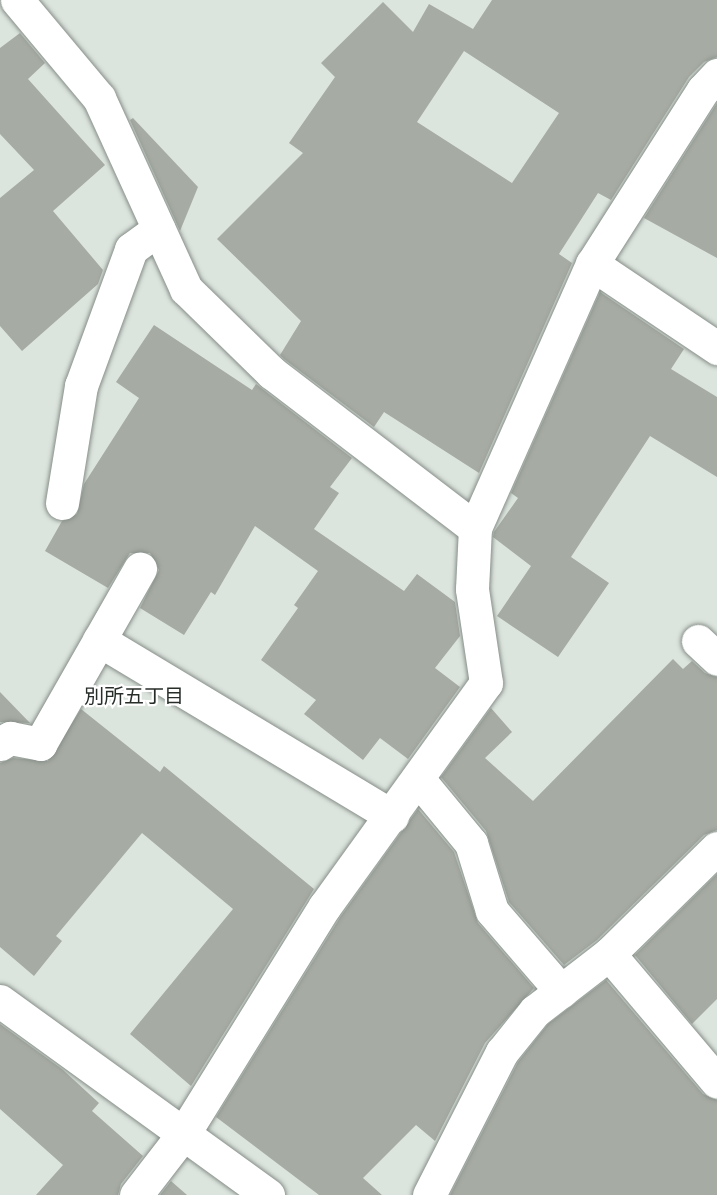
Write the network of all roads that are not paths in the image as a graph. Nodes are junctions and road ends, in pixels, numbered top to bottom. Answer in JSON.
{"nodes":[{"id":1,"x":17,"y":0,"type":"edge"},
{"id":2,"x":717,"y":75,"type":"edge"},
{"id":3,"x":159,"y":228,"type":"junction"},
{"id":4,"x":592,"y":264,"type":"junction"},
{"id":5,"x":717,"y":348,"type":"edge"},
{"id":6,"x":62,"y":503,"type":"dead end"},
{"id":7,"x":476,"y":528,"type":"junction"},
{"id":8,"x":140,"y":569,"type":"dead end"},
{"id":9,"x":99,"y":640,"type":"junction"},
{"id":10,"x":0,"y":744,"type":"edge"},
{"id":11,"x":419,"y":780,"type":"junction"},
{"id":12,"x":392,"y":816,"type":"junction"},
{"id":13,"x":717,"y":848,"type":"edge"},
{"id":14,"x":609,"y":954,"type":"junction"},
{"id":15,"x":561,"y":992,"type":"junction"},
{"id":16,"x":0,"y":1001,"type":"edge"},
{"id":17,"x":717,"y":1082,"type":"edge"},
{"id":18,"x":184,"y":1133,"type":"junction"},
{"id":19,"x":136,"y":1195,"type":"edge"},
{"id":20,"x":268,"y":1195,"type":"edge"},
{"id":21,"x":429,"y":1195,"type":"edge"}],
"edges":[{"from":1,"to":3,"type":"street"},
{"from":2,"to":4,"type":"street"},
{"from":3,"to":6,"type":"street"},
{"from":3,"to":7,"type":"street"},
{"from":4,"to":5,"type":"street"},
{"from":4,"to":7,"type":"street"},
{"from":7,"to":11,"type":"street"},
{"from":8,"to":9,"type":"street"},
{"from":9,"to":10,"type":"street"},
{"from":9,"to":12,"type":"street"},
{"from":11,"to":12,"type":"street"},
{"from":11,"to":15,"type":"street"},
{"from":12,"to":18,"type":"street"},
{"from":13,"to":14,"type":"street"},
{"from":14,"to":15,"type":"street"},
{"from":14,"to":17,"type":"street"},
{"from":15,"to":21,"type":"street"},
{"from":16,"to":18,"type":"street"},
{"from":18,"to":19,"type":"street"},
{"from":18,"to":20,"type":"street"}]}
